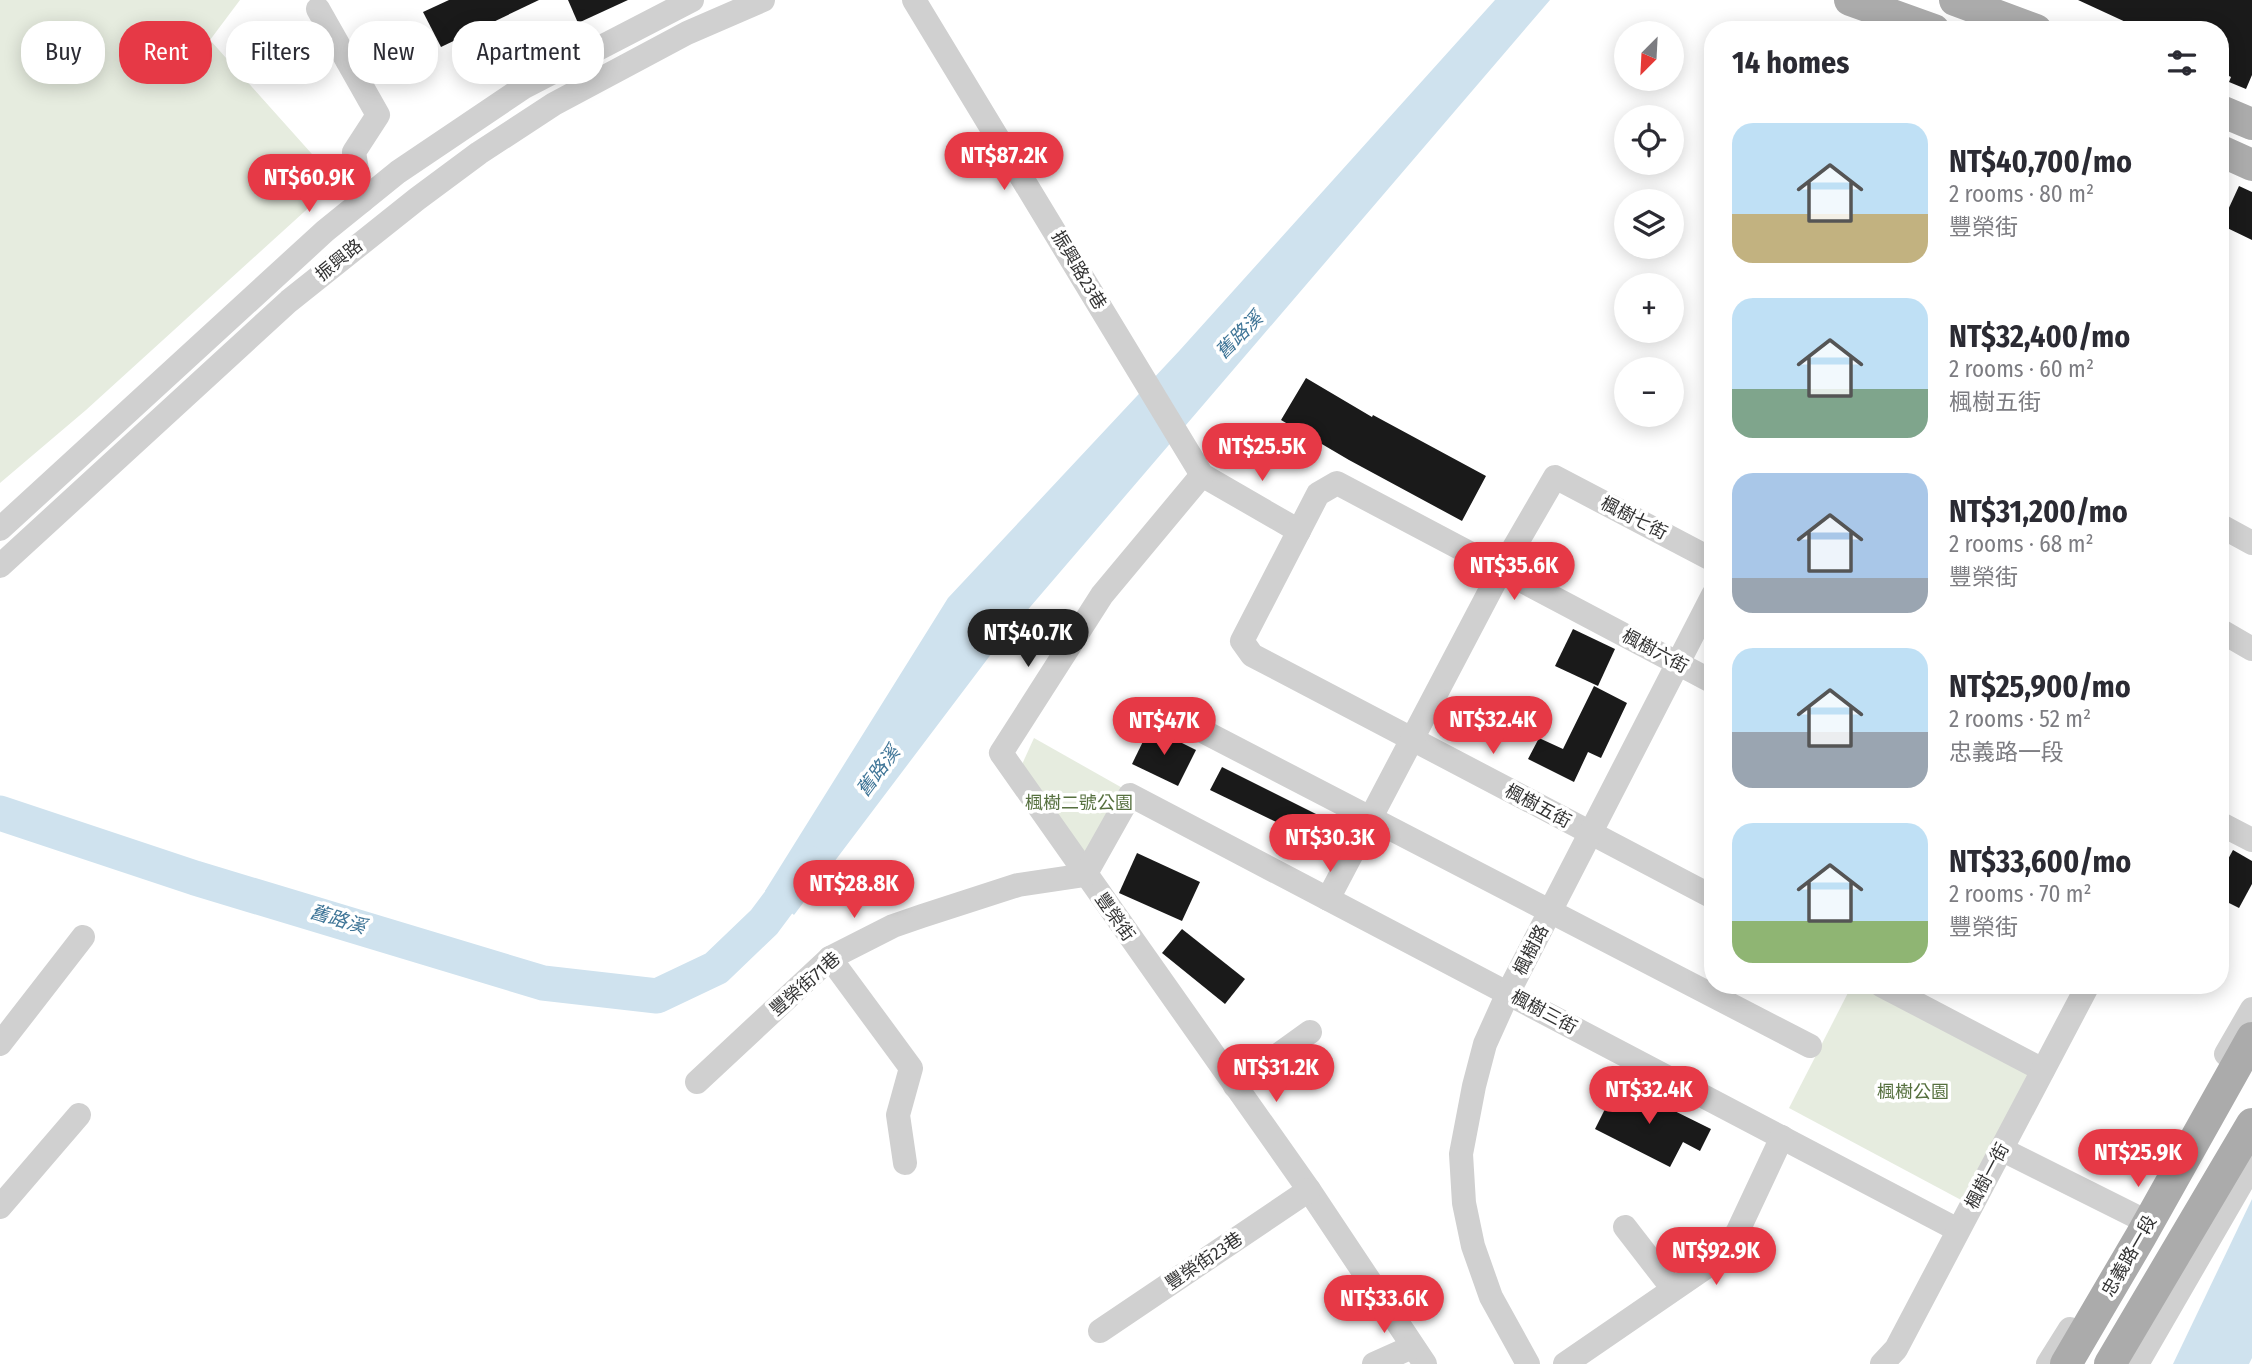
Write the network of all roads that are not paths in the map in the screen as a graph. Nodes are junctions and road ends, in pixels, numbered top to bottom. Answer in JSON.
{"nodes":[{"id":1,"x":692,"y":0,"type":"edge"},
{"id":2,"x":763,"y":0,"type":"edge"},
{"id":3,"x":914,"y":0,"type":"edge"},
{"id":4,"x":1850,"y":0,"type":"edge"},
{"id":5,"x":1955,"y":0,"type":"edge"},
{"id":6,"x":318,"y":9,"type":"dead end"},
{"id":7,"x":1909,"y":21,"type":"edge"},
{"id":8,"x":2012,"y":21,"type":"edge"},
{"id":9,"x":2229,"y":114,"type":"edge"},
{"id":10,"x":2252,"y":124,"type":"edge"},
{"id":11,"x":2229,"y":155,"type":"edge"},
{"id":12,"x":2252,"y":165,"type":"edge"},
{"id":13,"x":362,"y":201,"type":"junction"},
{"id":14,"x":1202,"y":475,"type":"junction"},
{"id":15,"x":0,"y":529,"type":"edge"},
{"id":16,"x":2229,"y":530,"type":"edge"},
{"id":17,"x":1299,"y":531,"type":"junction"},
{"id":18,"x":2252,"y":543,"type":"edge"},
{"id":19,"x":1704,"y":554,"type":"edge"},
{"id":20,"x":0,"y":566,"type":"edge"},
{"id":21,"x":1501,"y":569,"type":"junction"},
{"id":22,"x":1704,"y":612,"type":"edge"},
{"id":23,"x":2229,"y":636,"type":"edge"},
{"id":24,"x":2252,"y":649,"type":"edge"},
{"id":25,"x":1678,"y":663,"type":"junction"},
{"id":26,"x":1704,"y":677,"type":"edge"},
{"id":27,"x":1162,"y":710,"type":"dead end"},
{"id":28,"x":1413,"y":740,"type":"junction"},
{"id":29,"x":1371,"y":817,"type":"junction"},
{"id":30,"x":2229,"y":828,"type":"edge"},
{"id":31,"x":1591,"y":833,"type":"junction"},
{"id":32,"x":2252,"y":840,"type":"edge"},
{"id":33,"x":1086,"y":875,"type":"junction"},
{"id":34,"x":1704,"y":892,"type":"edge"},
{"id":35,"x":1328,"y":899,"type":"junction"},
{"id":36,"x":1551,"y":911,"type":"junction"},
{"id":37,"x":83,"y":937,"type":"dead end"},
{"id":38,"x":830,"y":958,"type":"junction"},
{"id":39,"x":1704,"y":991,"type":"edge"},
{"id":40,"x":1508,"y":993,"type":"junction"},
{"id":41,"x":1710,"y":994,"type":"edge"},
{"id":42,"x":1898,"y":994,"type":"edge"},
{"id":43,"x":2083,"y":994,"type":"edge"},
{"id":44,"x":2252,"y":1009,"type":"edge"},
{"id":45,"x":1310,"y":1032,"type":"dead end"},
{"id":46,"x":2252,"y":1038,"type":"edge"},
{"id":47,"x":0,"y":1044,"type":"edge"},
{"id":48,"x":1810,"y":1046,"type":"dead end"},
{"id":49,"x":2043,"y":1070,"type":"junction"},
{"id":50,"x":697,"y":1082,"type":"dead end"},
{"id":51,"x":1235,"y":1086,"type":"junction"},
{"id":52,"x":79,"y":1115,"type":"dead end"},
{"id":53,"x":2252,"y":1124,"type":"edge"},
{"id":54,"x":1782,"y":1137,"type":"junction"},
{"id":55,"x":2001,"y":1149,"type":"junction"},
{"id":56,"x":905,"y":1163,"type":"dead end"},
{"id":57,"x":2252,"y":1165,"type":"edge"},
{"id":58,"x":1309,"y":1190,"type":"junction"},
{"id":59,"x":0,"y":1207,"type":"edge"},
{"id":60,"x":2135,"y":1216,"type":"junction"},
{"id":61,"x":1625,"y":1227,"type":"dead end"},
{"id":62,"x":1958,"y":1230,"type":"junction"},
{"id":63,"x":1673,"y":1289,"type":"junction"},
{"id":64,"x":1100,"y":1331,"type":"dead end"},
{"id":65,"x":1419,"y":1356,"type":"edge"},
{"id":66,"x":1374,"y":1364,"type":"edge"},
{"id":67,"x":1528,"y":1364,"type":"edge"},
{"id":68,"x":1565,"y":1364,"type":"edge"},
{"id":69,"x":1882,"y":1364,"type":"edge"},
{"id":70,"x":2048,"y":1364,"type":"edge"},
{"id":71,"x":2066,"y":1364,"type":"edge"},
{"id":72,"x":2110,"y":1364,"type":"edge"},
{"id":73,"x":2137,"y":1364,"type":"edge"}],
"edges":[{"from":1,"to":13,"type":"street","name":"振興路"},
{"from":2,"to":20,"type":"street","name":"振興路"},
{"from":3,"to":14,"type":"street","name":"振興路23巷"},
{"from":4,"to":7,"type":"main road"},
{"from":5,"to":8,"type":"main road"},
{"from":6,"to":13,"type":"street"},
{"from":9,"to":10,"type":"main road"},
{"from":11,"to":12,"type":"main road"},
{"from":13,"to":15,"type":"street","name":"振興路"},
{"from":14,"to":17,"type":"street"},
{"from":14,"to":33,"type":"street","name":"豐榮街"},
{"from":16,"to":18,"type":"street"},
{"from":17,"to":21,"type":"street","name":"楓樹六街"},
{"from":17,"to":28,"type":"street","name":"楓樹五街"},
{"from":19,"to":21,"type":"street","name":"楓樹七街"},
{"from":21,"to":25,"type":"street","name":"楓樹六街"},
{"from":21,"to":28,"type":"street"},
{"from":22,"to":25,"type":"street","name":"楓樹路"},
{"from":23,"to":24,"type":"street"},
{"from":25,"to":26,"type":"street","name":"楓樹六街"},
{"from":25,"to":31,"type":"street","name":"楓樹路"},
{"from":27,"to":29,"type":"street"},
{"from":28,"to":29,"type":"street"},
{"from":28,"to":31,"type":"street","name":"楓樹五街"},
{"from":29,"to":35,"type":"street"},
{"from":29,"to":36,"type":"street"},
{"from":30,"to":32,"type":"street"},
{"from":31,"to":34,"type":"street","name":"楓樹五街"},
{"from":31,"to":36,"type":"street","name":"楓樹路"},
{"from":33,"to":35,"type":"street","name":"楓樹三街"},
{"from":33,"to":38,"type":"street","name":"豐榮街71巷"},
{"from":33,"to":51,"type":"street","name":"豐榮街"},
{"from":35,"to":40,"type":"street","name":"楓樹三街"},
{"from":36,"to":39,"type":"street"},
{"from":36,"to":40,"type":"street","name":"楓樹路"},
{"from":37,"to":47,"type":"street"},
{"from":38,"to":50,"type":"street","name":"豐榮街71巷"},
{"from":38,"to":56,"type":"street"},
{"from":40,"to":54,"type":"street","name":"楓樹三街"},
{"from":40,"to":67,"type":"street","name":"楓樹路"},
{"from":41,"to":48,"type":"street"},
{"from":42,"to":49,"type":"street"},
{"from":43,"to":49,"type":"street","name":"楓樹一街"},
{"from":44,"to":60,"type":"street","name":"忠義路一段"},
{"from":45,"to":51,"type":"street"},
{"from":46,"to":71,"type":"main road","name":"忠義路一段"},
{"from":49,"to":55,"type":"street","name":"楓樹一街"},
{"from":51,"to":58,"type":"street","name":"豐榮街"},
{"from":52,"to":59,"type":"street"},
{"from":53,"to":72,"type":"main road"},
{"from":54,"to":62,"type":"street","name":"楓樹三街"},
{"from":54,"to":63,"type":"street"},
{"from":55,"to":60,"type":"street"},
{"from":55,"to":62,"type":"street","name":"楓樹一街"},
{"from":57,"to":73,"type":"street"},
{"from":58,"to":64,"type":"street","name":"豐榮街23巷"},
{"from":58,"to":65,"type":"street","name":"豐榮街"},
{"from":60,"to":70,"type":"street","name":"忠義路一段"},
{"from":61,"to":63,"type":"street"},
{"from":62,"to":69,"type":"street","name":"楓樹一街"},
{"from":63,"to":68,"type":"street"},
{"from":65,"to":66,"type":"street"}]}
